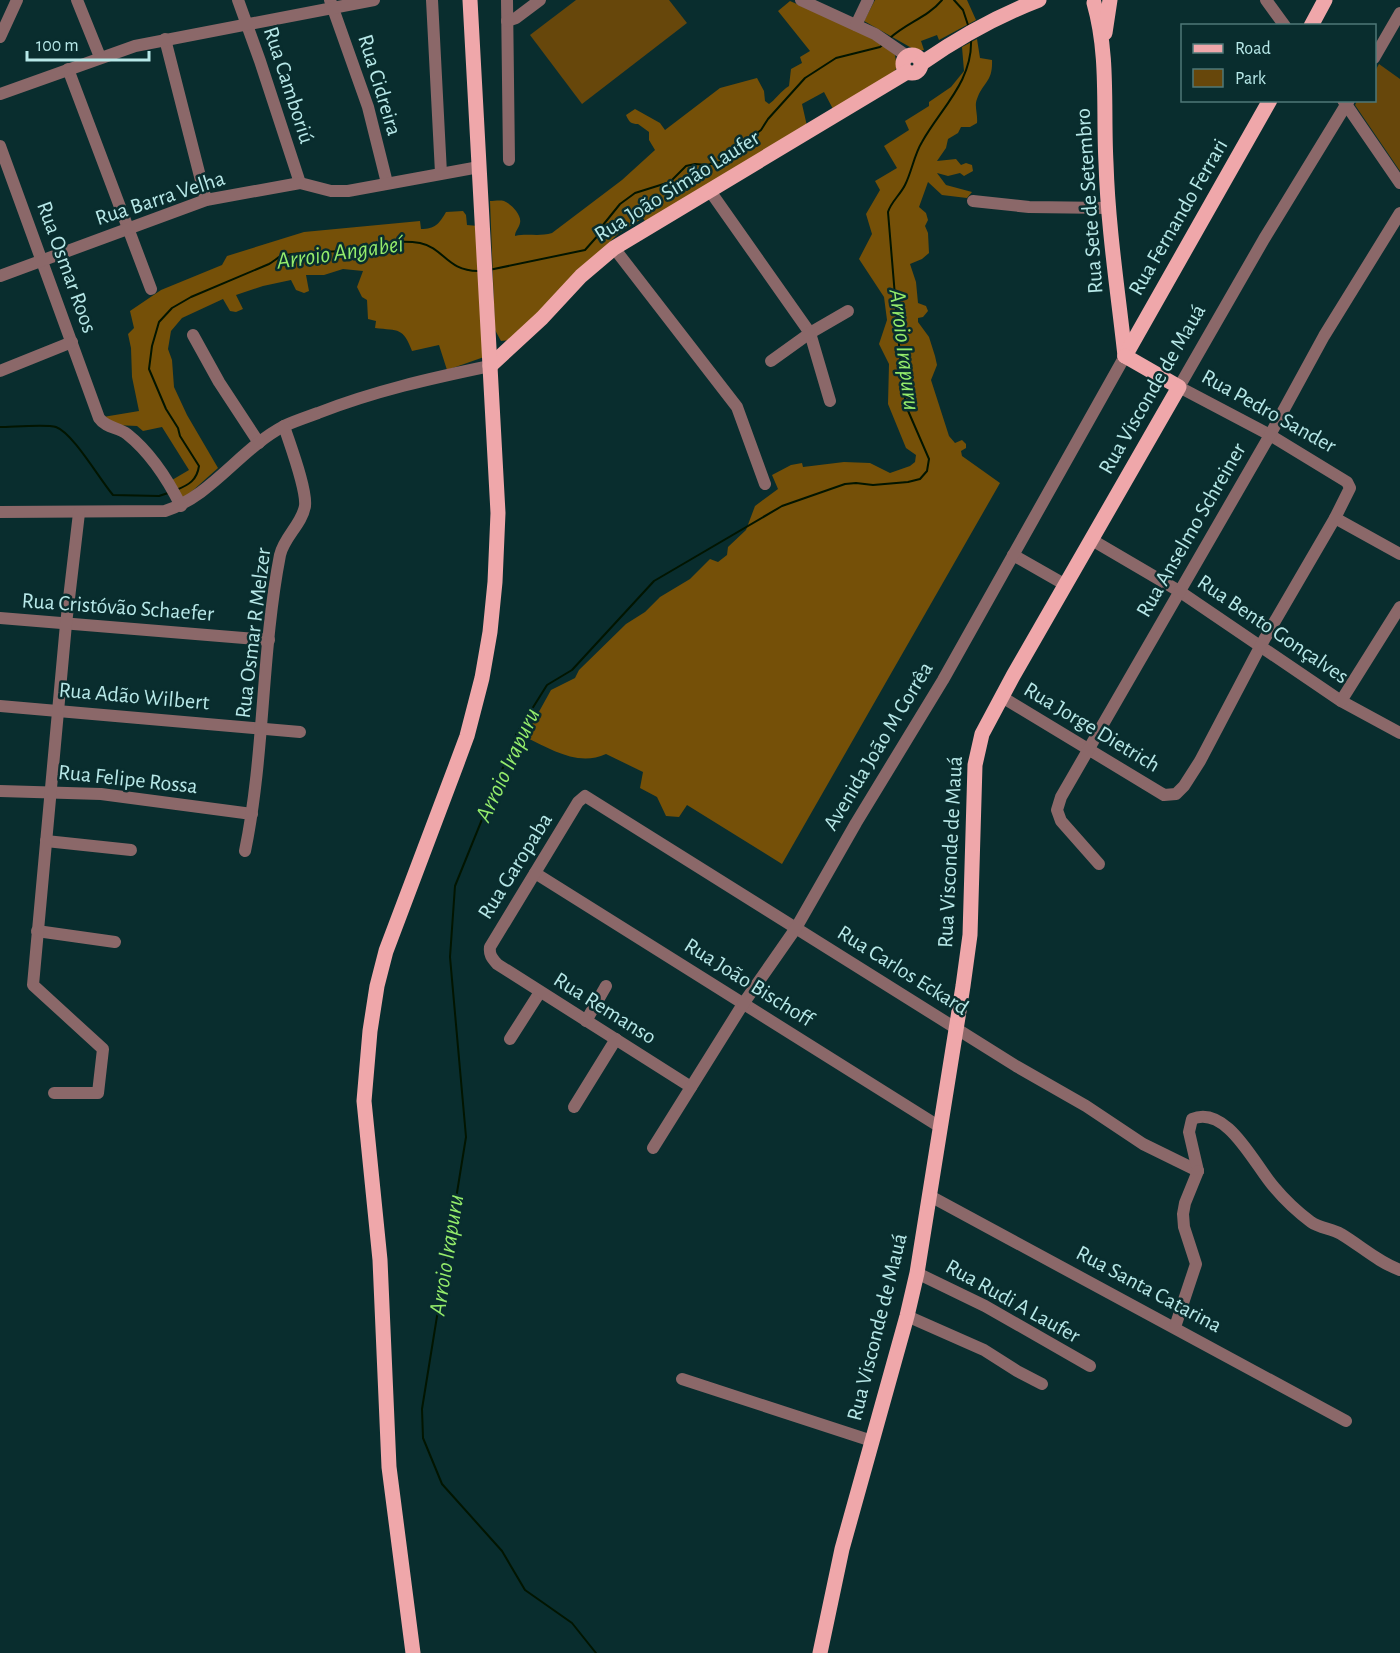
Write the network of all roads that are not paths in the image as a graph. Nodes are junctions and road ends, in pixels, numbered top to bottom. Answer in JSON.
{"nodes":[{"id":1,"x":17,"y":0,"type":"edge"},
{"id":2,"x":77,"y":0,"type":"edge"},
{"id":3,"x":238,"y":0,"type":"edge"},
{"id":4,"x":375,"y":0,"type":"edge"},
{"id":5,"x":432,"y":0,"type":"edge"},
{"id":6,"x":470,"y":0,"type":"edge"},
{"id":7,"x":507,"y":0,"type":"edge"},
{"id":8,"x":540,"y":0,"type":"edge"},
{"id":9,"x":801,"y":0,"type":"edge"},
{"id":10,"x":868,"y":0,"type":"edge"},
{"id":11,"x":1039,"y":0,"type":"edge"},
{"id":12,"x":1266,"y":0,"type":"edge"},
{"id":13,"x":1325,"y":0,"type":"edge"},
{"id":14,"x":1100,"y":1,"type":"edge"},
{"id":15,"x":332,"y":4,"type":"edge"},
{"id":16,"x":1400,"y":13,"type":"edge"},
{"id":17,"x":507,"y":21,"type":"junction"},
{"id":18,"x":247,"y":24,"type":"junction"},
{"id":19,"x":1284,"y":24,"type":"edge"},
{"id":20,"x":1312,"y":24,"type":"edge"},
{"id":21,"x":856,"y":25,"type":"junction"},
{"id":22,"x":0,"y":37,"type":"edge"},
{"id":23,"x":165,"y":39,"type":"junction"},
{"id":24,"x":1376,"y":55,"type":"edge"},
{"id":25,"x":911,"y":56,"type":"junction"},
{"id":26,"x":100,"y":57,"type":"junction"},
{"id":27,"x":68,"y":69,"type":"junction"},
{"id":28,"x":0,"y":94,"type":"edge"},
{"id":29,"x":1269,"y":102,"type":"edge"},
{"id":30,"x":1346,"y":102,"type":"edge"},
{"id":31,"x":0,"y":146,"type":"edge"},
{"id":32,"x":508,"y":160,"type":"dead end"},
{"id":33,"x":479,"y":167,"type":"junction"},
{"id":34,"x":441,"y":173,"type":"junction"},
{"id":35,"x":300,"y":183,"type":"junction"},
{"id":36,"x":387,"y":183,"type":"junction"},
{"id":37,"x":1400,"y":183,"type":"edge"},
{"id":38,"x":710,"y":190,"type":"junction"},
{"id":39,"x":206,"y":200,"type":"junction"},
{"id":40,"x":973,"y":201,"type":"dead end"},
{"id":41,"x":1109,"y":208,"type":"junction"},
{"id":42,"x":1400,"y":213,"type":"edge"},
{"id":43,"x":128,"y":228,"type":"junction"},
{"id":44,"x":614,"y":248,"type":"junction"},
{"id":45,"x":41,"y":260,"type":"junction"},
{"id":46,"x":0,"y":276,"type":"edge"},
{"id":47,"x":151,"y":289,"type":"dead end"},
{"id":48,"x":848,"y":311,"type":"dead end"},
{"id":49,"x":810,"y":333,"type":"junction"},
{"id":50,"x":193,"y":335,"type":"dead end"},
{"id":51,"x":72,"y":342,"type":"junction"},
{"id":52,"x":1125,"y":356,"type":"junction"},
{"id":53,"x":771,"y":361,"type":"dead end"},
{"id":54,"x":490,"y":366,"type":"junction"},
{"id":55,"x":0,"y":371,"type":"edge"},
{"id":56,"x":1179,"y":387,"type":"junction"},
{"id":57,"x":830,"y":402,"type":"dead end"},
{"id":58,"x":284,"y":426,"type":"junction"},
{"id":59,"x":1270,"y":435,"type":"junction"},
{"id":60,"x":259,"y":443,"type":"junction"},
{"id":61,"x":765,"y":484,"type":"dead end"},
{"id":62,"x":176,"y":496,"type":"junction"},
{"id":63,"x":0,"y":512,"type":"edge"},
{"id":64,"x":79,"y":513,"type":"junction"},
{"id":65,"x":1335,"y":518,"type":"junction"},
{"id":66,"x":1092,"y":540,"type":"junction"},
{"id":67,"x":1400,"y":554,"type":"edge"},
{"id":68,"x":1013,"y":555,"type":"junction"},
{"id":69,"x":1065,"y":584,"type":"junction"},
{"id":70,"x":1179,"y":591,"type":"junction"},
{"id":71,"x":1400,"y":607,"type":"edge"},
{"id":72,"x":0,"y":618,"type":"edge"},
{"id":73,"x":66,"y":624,"type":"junction"},
{"id":74,"x":269,"y":640,"type":"junction"},
{"id":75,"x":1261,"y":645,"type":"junction"},
{"id":76,"x":1002,"y":698,"type":"junction"},
{"id":77,"x":1341,"y":701,"type":"junction"},
{"id":78,"x":0,"y":706,"type":"edge"},
{"id":79,"x":58,"y":711,"type":"junction"},
{"id":80,"x":261,"y":729,"type":"junction"},
{"id":81,"x":300,"y":732,"type":"dead end"},
{"id":82,"x":1400,"y":734,"type":"edge"},
{"id":83,"x":1090,"y":749,"type":"junction"},
{"id":84,"x":0,"y":791,"type":"edge"},
{"id":85,"x":50,"y":792,"type":"junction"},
{"id":86,"x":590,"y":797,"type":"joint"},
{"id":87,"x":252,"y":814,"type":"junction"},
{"id":88,"x":46,"y":841,"type":"junction"},
{"id":89,"x":130,"y":850,"type":"dead end"},
{"id":90,"x":244,"y":851,"type":"dead end"},
{"id":91,"x":1099,"y":864,"type":"dead end"},
{"id":92,"x":536,"y":873,"type":"junction"},
{"id":93,"x":796,"y":928,"type":"junction"},
{"id":94,"x":37,"y":931,"type":"junction"},
{"id":95,"x":115,"y":942,"type":"dead end"},
{"id":96,"x":497,"y":964,"type":"joint"},
{"id":97,"x":606,"y":986,"type":"dead end"},
{"id":98,"x":540,"y":992,"type":"junction"},
{"id":99,"x":743,"y":1004,"type":"junction"},
{"id":100,"x":586,"y":1021,"type":"junction"},
{"id":101,"x":957,"y":1029,"type":"junction"},
{"id":102,"x":510,"y":1039,"type":"dead end"},
{"id":103,"x":616,"y":1039,"type":"junction"},
{"id":104,"x":691,"y":1087,"type":"junction"},
{"id":105,"x":54,"y":1093,"type":"dead end"},
{"id":106,"x":574,"y":1107,"type":"dead end"},
{"id":107,"x":940,"y":1127,"type":"junction"},
{"id":108,"x":653,"y":1148,"type":"dead end"},
{"id":109,"x":1198,"y":1171,"type":"junction"},
{"id":110,"x":930,"y":1196,"type":"junction"},
{"id":111,"x":1400,"y":1270,"type":"edge"},
{"id":112,"x":917,"y":1273,"type":"junction"},
{"id":113,"x":907,"y":1316,"type":"junction"},
{"id":114,"x":1175,"y":1327,"type":"junction"},
{"id":115,"x":1089,"y":1366,"type":"dead end"},
{"id":116,"x":682,"y":1378,"type":"dead end"},
{"id":117,"x":1042,"y":1384,"type":"dead end"},
{"id":118,"x":1346,"y":1421,"type":"dead end"},
{"id":119,"x":872,"y":1441,"type":"junction"},
{"id":120,"x":413,"y":1653,"type":"edge"},
{"id":121,"x":820,"y":1653,"type":"edge"}],
"edges":[{"from":1,"to":22,"type":"street"},
{"from":2,"to":26,"type":"street"},
{"from":3,"to":18,"type":"street","name":"Rua Camboriú"},
{"from":4,"to":15,"type":"street"},
{"from":5,"to":34,"type":"street"},
{"from":6,"to":33,"type":"main road"},
{"from":7,"to":17,"type":"street"},
{"from":8,"to":17,"type":"street"},
{"from":9,"to":21,"type":"street"},
{"from":10,"to":21,"type":"street"},
{"from":11,"to":25,"type":"main road"},
{"from":12,"to":19,"type":"street"},
{"from":13,"to":20,"type":"main road"},
{"from":14,"to":41,"type":"main road","name":"Rua Sete de Setembro"},
{"from":15,"to":18,"type":"street"},
{"from":15,"to":36,"type":"street","name":"Rua Cidreira"},
{"from":16,"to":24,"type":"street"},
{"from":17,"to":32,"type":"street"},
{"from":18,"to":23,"type":"street"},
{"from":18,"to":35,"type":"street","name":"Rua Camboriú"},
{"from":21,"to":25,"type":"street"},
{"from":23,"to":26,"type":"street"},
{"from":23,"to":39,"type":"street"},
{"from":25,"to":38,"type":"main road","name":"Rua João Simão Laufer"},
{"from":26,"to":27,"type":"street"},
{"from":27,"to":28,"type":"street"},
{"from":27,"to":43,"type":"street"},
{"from":29,"to":52,"type":"main road","name":"Rua Fernando Ferrari"},
{"from":30,"to":37,"type":"street"},
{"from":30,"to":56,"type":"street","name":"Rua Visconde de Mauá"},
{"from":31,"to":45,"type":"street","name":"Rua Osmar Roos"},
{"from":33,"to":34,"type":"street","name":"Rua Barra Velha"},
{"from":33,"to":54,"type":"main road"},
{"from":34,"to":36,"type":"street","name":"Rua Barra Velha"},
{"from":35,"to":36,"type":"street","name":"Rua Barra Velha"},
{"from":35,"to":39,"type":"street","name":"Rua Barra Velha"},
{"from":38,"to":44,"type":"main road","name":"Rua João Simão Laufer"},
{"from":38,"to":49,"type":"street"},
{"from":39,"to":43,"type":"street","name":"Rua Barra Velha"},
{"from":40,"to":41,"type":"street"},
{"from":41,"to":52,"type":"main road","name":"Rua Sete de Setembro"},
{"from":42,"to":59,"type":"street","name":"Rua Anselmo Schreiner"},
{"from":43,"to":45,"type":"street","name":"Rua Barra Velha"},
{"from":43,"to":47,"type":"street"},
{"from":44,"to":54,"type":"main road","name":"Rua João Simão Laufer"},
{"from":44,"to":61,"type":"street"},
{"from":45,"to":46,"type":"street","name":"Rua Barra Velha"},
{"from":45,"to":51,"type":"street","name":"Rua Osmar Roos"},
{"from":48,"to":49,"type":"street"},
{"from":49,"to":53,"type":"street"},
{"from":49,"to":57,"type":"street"},
{"from":50,"to":60,"type":"street"},
{"from":51,"to":55,"type":"street"},
{"from":51,"to":62,"type":"street","name":"Rua Osmar Roos"},
{"from":52,"to":56,"type":"main road","name":"Rua Pedro Sander"},
{"from":52,"to":68,"type":"street","name":"Avenida João M Corrêa"},
{"from":54,"to":58,"type":"street"},
{"from":54,"to":120,"type":"main road"},
{"from":56,"to":59,"type":"street","name":"Rua Pedro Sander"},
{"from":56,"to":66,"type":"main road","name":"Rua Visconde de Mauá"},
{"from":58,"to":60,"type":"street"},
{"from":58,"to":74,"type":"street","name":"Rua Osmar R Melzer"},
{"from":59,"to":65,"type":"street","name":"Rua Pedro Sander"},
{"from":59,"to":70,"type":"street","name":"Rua Anselmo Schreiner"},
{"from":60,"to":62,"type":"street"},
{"from":62,"to":64,"type":"street"},
{"from":63,"to":64,"type":"street"},
{"from":64,"to":73,"type":"street"},
{"from":65,"to":67,"type":"street"},
{"from":65,"to":75,"type":"street"},
{"from":66,"to":69,"type":"main road","name":"Rua Visconde de Mauá"},
{"from":66,"to":70,"type":"street","name":"Rua Bento Gonçalves"},
{"from":68,"to":69,"type":"street"},
{"from":68,"to":93,"type":"street","name":"Avenida João M Corrêa"},
{"from":69,"to":76,"type":"main road","name":"Rua Visconde de Mauá"},
{"from":70,"to":75,"type":"street","name":"Rua Bento Gonçalves"},
{"from":70,"to":83,"type":"street","name":"Rua Anselmo Schreiner"},
{"from":71,"to":77,"type":"street"},
{"from":72,"to":73,"type":"street","name":"Rua Cristóvão Schaefer"},
{"from":73,"to":74,"type":"street","name":"Rua Cristóvão Schaefer"},
{"from":73,"to":79,"type":"street"},
{"from":74,"to":80,"type":"street","name":"Rua Osmar R Melzer"},
{"from":75,"to":77,"type":"street","name":"Rua Bento Gonçalves"},
{"from":75,"to":83,"type":"street","name":"Rua Jorge Dietrich"},
{"from":76,"to":83,"type":"street","name":"Rua Jorge Dietrich"},
{"from":76,"to":101,"type":"main road","name":"Rua Visconde de Mauá"},
{"from":77,"to":82,"type":"street","name":"Rua Bento Gonçalves"},
{"from":78,"to":79,"type":"street","name":"Rua Adão Wilbert"},
{"from":79,"to":80,"type":"street","name":"Rua Adão Wilbert"},
{"from":79,"to":85,"type":"street"},
{"from":80,"to":81,"type":"street","name":"Rua Adão Wilbert"},
{"from":80,"to":87,"type":"street","name":"Rua Osmar R Melzer"},
{"from":83,"to":91,"type":"street","name":"Rua Anselmo Schreiner"},
{"from":84,"to":85,"type":"street","name":"Rua Felipe Rossa"},
{"from":85,"to":87,"type":"street","name":"Rua Felipe Rossa"},
{"from":85,"to":88,"type":"street"},
{"from":86,"to":92,"type":"street","name":"Rua Garopaba"},
{"from":86,"to":93,"type":"street","name":"Rua Carlos Eckard"},
{"from":87,"to":90,"type":"street","name":"Rua Osmar R Melzer"},
{"from":88,"to":89,"type":"street"},
{"from":88,"to":94,"type":"street"},
{"from":92,"to":96,"type":"street","name":"Rua Garopaba"},
{"from":92,"to":99,"type":"street","name":"Rua João Bischoff"},
{"from":93,"to":99,"type":"street","name":"Avenida João M Corrêa"},
{"from":93,"to":101,"type":"street","name":"Rua Carlos Eckard"},
{"from":94,"to":95,"type":"street"},
{"from":94,"to":105,"type":"street"},
{"from":96,"to":98,"type":"street","name":"Rua Remanso"},
{"from":97,"to":100,"type":"street"},
{"from":98,"to":100,"type":"street","name":"Rua Remanso"},
{"from":98,"to":102,"type":"street"},
{"from":99,"to":104,"type":"street","name":"Avenida João M Corrêa"},
{"from":99,"to":107,"type":"street","name":"Rua João Bischoff"},
{"from":100,"to":103,"type":"street","name":"Rua Remanso"},
{"from":101,"to":107,"type":"main road","name":"Rua Visconde de Mauá"},
{"from":101,"to":109,"type":"street","name":"Rua Carlos Eckard"},
{"from":103,"to":104,"type":"street","name":"Rua Remanso"},
{"from":103,"to":106,"type":"street"},
{"from":104,"to":108,"type":"street","name":"Avenida João M Corrêa"},
{"from":107,"to":110,"type":"main road","name":"Rua Visconde de Mauá"},
{"from":109,"to":111,"type":"street"},
{"from":109,"to":114,"type":"street"},
{"from":110,"to":112,"type":"main road","name":"Rua Visconde de Mauá"},
{"from":110,"to":114,"type":"street","name":"Rua Santa Catarina"},
{"from":112,"to":113,"type":"main road","name":"Rua Visconde de Mauá"},
{"from":112,"to":115,"type":"street","name":"Rua Rudi A Laufer"},
{"from":113,"to":117,"type":"street"},
{"from":113,"to":119,"type":"main road","name":"Rua Visconde de Mauá"},
{"from":114,"to":118,"type":"street","name":"Rua Santa Catarina"},
{"from":116,"to":119,"type":"street"},
{"from":119,"to":121,"type":"main road","name":"Rua Visconde de Mauá"}]}
